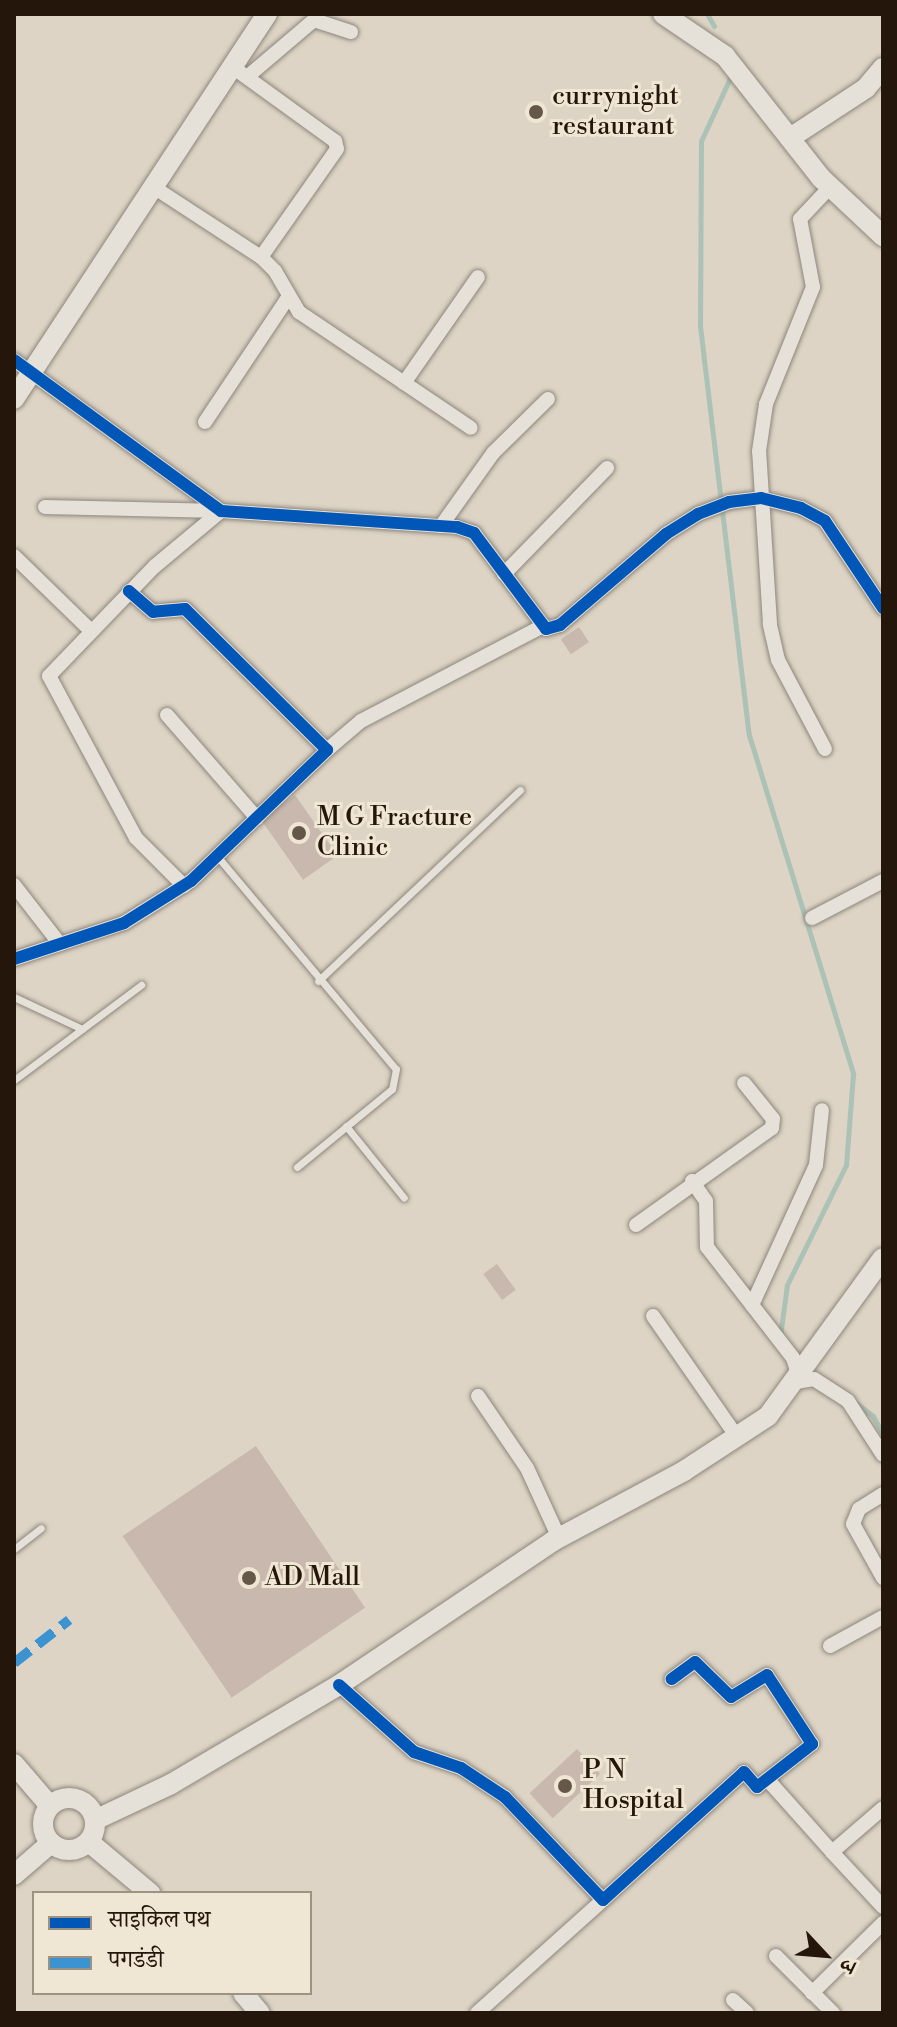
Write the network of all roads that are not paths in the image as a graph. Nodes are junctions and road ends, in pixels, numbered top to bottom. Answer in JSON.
{"nodes":[{"id":1,"x":267,"y":14,"type":"edge"},
{"id":2,"x":663,"y":14,"type":"edge"},
{"id":3,"x":351,"y":32,"type":"dead end"},
{"id":4,"x":240,"y":73,"type":"junction"},
{"id":5,"x":880,"y":79,"type":"edge"},
{"id":6,"x":790,"y":138,"type":"junction"},
{"id":7,"x":830,"y":187,"type":"junction"},
{"id":8,"x":155,"y":188,"type":"junction"},
{"id":9,"x":883,"y":236,"type":"edge"},
{"id":10,"x":261,"y":257,"type":"junction"},
{"id":11,"x":478,"y":277,"type":"dead end"},
{"id":12,"x":289,"y":296,"type":"junction"},
{"id":13,"x":14,"y":360,"type":"edge"},
{"id":14,"x":33,"y":372,"type":"junction"},
{"id":15,"x":404,"y":383,"type":"junction"},
{"id":16,"x":14,"y":399,"type":"edge"},
{"id":17,"x":548,"y":399,"type":"dead end"},
{"id":18,"x":205,"y":422,"type":"dead end"},
{"id":19,"x":471,"y":428,"type":"dead end"},
{"id":20,"x":607,"y":468,"type":"dead end"},
{"id":21,"x":761,"y":498,"type":"junction"},
{"id":22,"x":45,"y":507,"type":"dead end"},
{"id":23,"x":221,"y":511,"type":"junction"},
{"id":24,"x":441,"y":526,"type":"junction"},
{"id":25,"x":14,"y":556,"type":"edge"},
{"id":26,"x":504,"y":574,"type":"junction"},
{"id":27,"x":129,"y":591,"type":"junction"},
{"id":28,"x":883,"y":608,"type":"edge"},
{"id":29,"x":541,"y":627,"type":"junction"},
{"id":30,"x":90,"y":630,"type":"junction"},
{"id":31,"x":167,"y":715,"type":"dead end"},
{"id":32,"x":825,"y":749,"type":"dead end"},
{"id":33,"x":327,"y":750,"type":"junction"},
{"id":34,"x":520,"y":790,"type":"dead end"},
{"id":35,"x":257,"y":818,"type":"junction"},
{"id":36,"x":217,"y":856,"type":"junction"},
{"id":37,"x":883,"y":881,"type":"edge"},
{"id":38,"x":14,"y":885,"type":"edge"},
{"id":39,"x":184,"y":886,"type":"junction"},
{"id":40,"x":812,"y":918,"type":"dead end"},
{"id":41,"x":60,"y":944,"type":"junction"},
{"id":42,"x":14,"y":959,"type":"edge"},
{"id":43,"x":318,"y":981,"type":"junction"},
{"id":44,"x":141,"y":985,"type":"dead end"},
{"id":45,"x":14,"y":997,"type":"edge"},
{"id":46,"x":82,"y":1029,"type":"junction"},
{"id":47,"x":14,"y":1080,"type":"edge"},
{"id":48,"x":744,"y":1083,"type":"dead end"},
{"id":49,"x":822,"y":1110,"type":"dead end"},
{"id":50,"x":346,"y":1126,"type":"junction"},
{"id":51,"x":297,"y":1167,"type":"dead end"},
{"id":52,"x":692,"y":1181,"type":"junction"},
{"id":53,"x":404,"y":1198,"type":"dead end"},
{"id":54,"x":636,"y":1225,"type":"dead end"},
{"id":55,"x":883,"y":1258,"type":"edge"},
{"id":56,"x":752,"y":1305,"type":"junction"},
{"id":57,"x":653,"y":1316,"type":"dead end"},
{"id":58,"x":801,"y":1375,"type":"junction"},
{"id":59,"x":478,"y":1396,"type":"dead end"},
{"id":60,"x":737,"y":1437,"type":"junction"},
{"id":61,"x":883,"y":1455,"type":"edge"},
{"id":62,"x":883,"y":1494,"type":"edge"},
{"id":63,"x":41,"y":1528,"type":"dead end"},
{"id":64,"x":559,"y":1538,"type":"junction"},
{"id":65,"x":14,"y":1549,"type":"edge"},
{"id":66,"x":883,"y":1578,"type":"edge"},
{"id":67,"x":883,"y":1617,"type":"edge"},
{"id":68,"x":830,"y":1646,"type":"dead end"},
{"id":69,"x":672,"y":1679,"type":"dead end"},
{"id":70,"x":339,"y":1685,"type":"junction"},
{"id":71,"x":14,"y":1764,"type":"edge"},
{"id":72,"x":767,"y":1779,"type":"junction"},
{"id":73,"x":50,"y":1806,"type":"junction"},
{"id":74,"x":883,"y":1808,"type":"edge"},
{"id":75,"x":95,"y":1820,"type":"junction"},
{"id":76,"x":89,"y":1842,"type":"junction"},
{"id":77,"x":51,"y":1843,"type":"junction"},
{"id":78,"x":832,"y":1852,"type":"junction"},
{"id":79,"x":14,"y":1875,"type":"edge"},
{"id":80,"x":148,"y":1891,"type":"edge"},
{"id":81,"x":603,"y":1900,"type":"junction"},
{"id":82,"x":883,"y":1907,"type":"edge"},
{"id":83,"x":883,"y":1923,"type":"edge"},
{"id":84,"x":776,"y":1956,"type":"dead end"},
{"id":85,"x":812,"y":1993,"type":"junction"},
{"id":86,"x":245,"y":1995,"type":"edge"},
{"id":87,"x":733,"y":2000,"type":"dead end"},
{"id":88,"x":260,"y":2013,"type":"edge"},
{"id":89,"x":477,"y":2013,"type":"edge"},
{"id":90,"x":747,"y":2013,"type":"edge"},
{"id":91,"x":833,"y":2013,"type":"edge"}],
"edges":[{"from":1,"to":4,"type":"main road"},
{"from":2,"to":6,"type":"main road"},
{"from":3,"to":4,"type":"street"},
{"from":4,"to":8,"type":"main road"},
{"from":4,"to":10,"type":"street"},
{"from":5,"to":6,"type":"main road"},
{"from":6,"to":7,"type":"main road"},
{"from":7,"to":9,"type":"main road"},
{"from":7,"to":21,"type":"street"},
{"from":8,"to":10,"type":"street"},
{"from":8,"to":14,"type":"main road"},
{"from":10,"to":12,"type":"street"},
{"from":11,"to":15,"type":"street"},
{"from":12,"to":15,"type":"street"},
{"from":12,"to":18,"type":"street"},
{"from":13,"to":14,"type":"street"},
{"from":14,"to":16,"type":"main road"},
{"from":14,"to":23,"type":"street"},
{"from":15,"to":19,"type":"street"},
{"from":17,"to":24,"type":"street"},
{"from":20,"to":26,"type":"street"},
{"from":21,"to":28,"type":"street"},
{"from":21,"to":29,"type":"street"},
{"from":21,"to":32,"type":"street"},
{"from":22,"to":23,"type":"street"},
{"from":23,"to":24,"type":"street"},
{"from":23,"to":27,"type":"street"},
{"from":24,"to":26,"type":"street"},
{"from":25,"to":30,"type":"street"},
{"from":26,"to":29,"type":"street"},
{"from":27,"to":30,"type":"street"},
{"from":27,"to":33,"type":"street"},
{"from":29,"to":33,"type":"street"},
{"from":30,"to":39,"type":"street"},
{"from":31,"to":35,"type":"street"},
{"from":33,"to":35,"type":"street"},
{"from":34,"to":43,"type":"lane"},
{"from":35,"to":36,"type":"street"},
{"from":36,"to":39,"type":"street"},
{"from":36,"to":43,"type":"lane"},
{"from":37,"to":40,"type":"street"},
{"from":38,"to":41,"type":"street"},
{"from":39,"to":41,"type":"street"},
{"from":41,"to":42,"type":"street"},
{"from":43,"to":50,"type":"lane"},
{"from":44,"to":46,"type":"lane"},
{"from":45,"to":46,"type":"lane"},
{"from":46,"to":47,"type":"lane"},
{"from":48,"to":52,"type":"street"},
{"from":49,"to":56,"type":"street"},
{"from":50,"to":51,"type":"lane"},
{"from":50,"to":53,"type":"lane"},
{"from":52,"to":54,"type":"street"},
{"from":52,"to":56,"type":"street"},
{"from":55,"to":58,"type":"main road"},
{"from":56,"to":58,"type":"street"},
{"from":57,"to":60,"type":"street"},
{"from":58,"to":60,"type":"main road"},
{"from":58,"to":61,"type":"street"},
{"from":59,"to":64,"type":"street"},
{"from":60,"to":64,"type":"main road"},
{"from":62,"to":66,"type":"street"},
{"from":63,"to":65,"type":"lane"},
{"from":64,"to":70,"type":"main road"},
{"from":67,"to":68,"type":"street"},
{"from":69,"to":72,"type":"street"},
{"from":70,"to":75,"type":"main road"},
{"from":70,"to":81,"type":"street"},
{"from":71,"to":73,"type":"main road"},
{"from":72,"to":78,"type":"street"},
{"from":72,"to":81,"type":"street"},
{"from":73,"to":75,"type":"main road"},
{"from":73,"to":77,"type":"main road"},
{"from":74,"to":78,"type":"street"},
{"from":75,"to":76,"type":"main road"},
{"from":76,"to":77,"type":"main road"},
{"from":76,"to":80,"type":"main road"},
{"from":77,"to":79,"type":"main road"},
{"from":78,"to":82,"type":"street"},
{"from":81,"to":89,"type":"street"},
{"from":83,"to":85,"type":"street"},
{"from":84,"to":85,"type":"street"},
{"from":85,"to":91,"type":"street"},
{"from":86,"to":88,"type":"main road"},
{"from":87,"to":90,"type":"street"}]}
